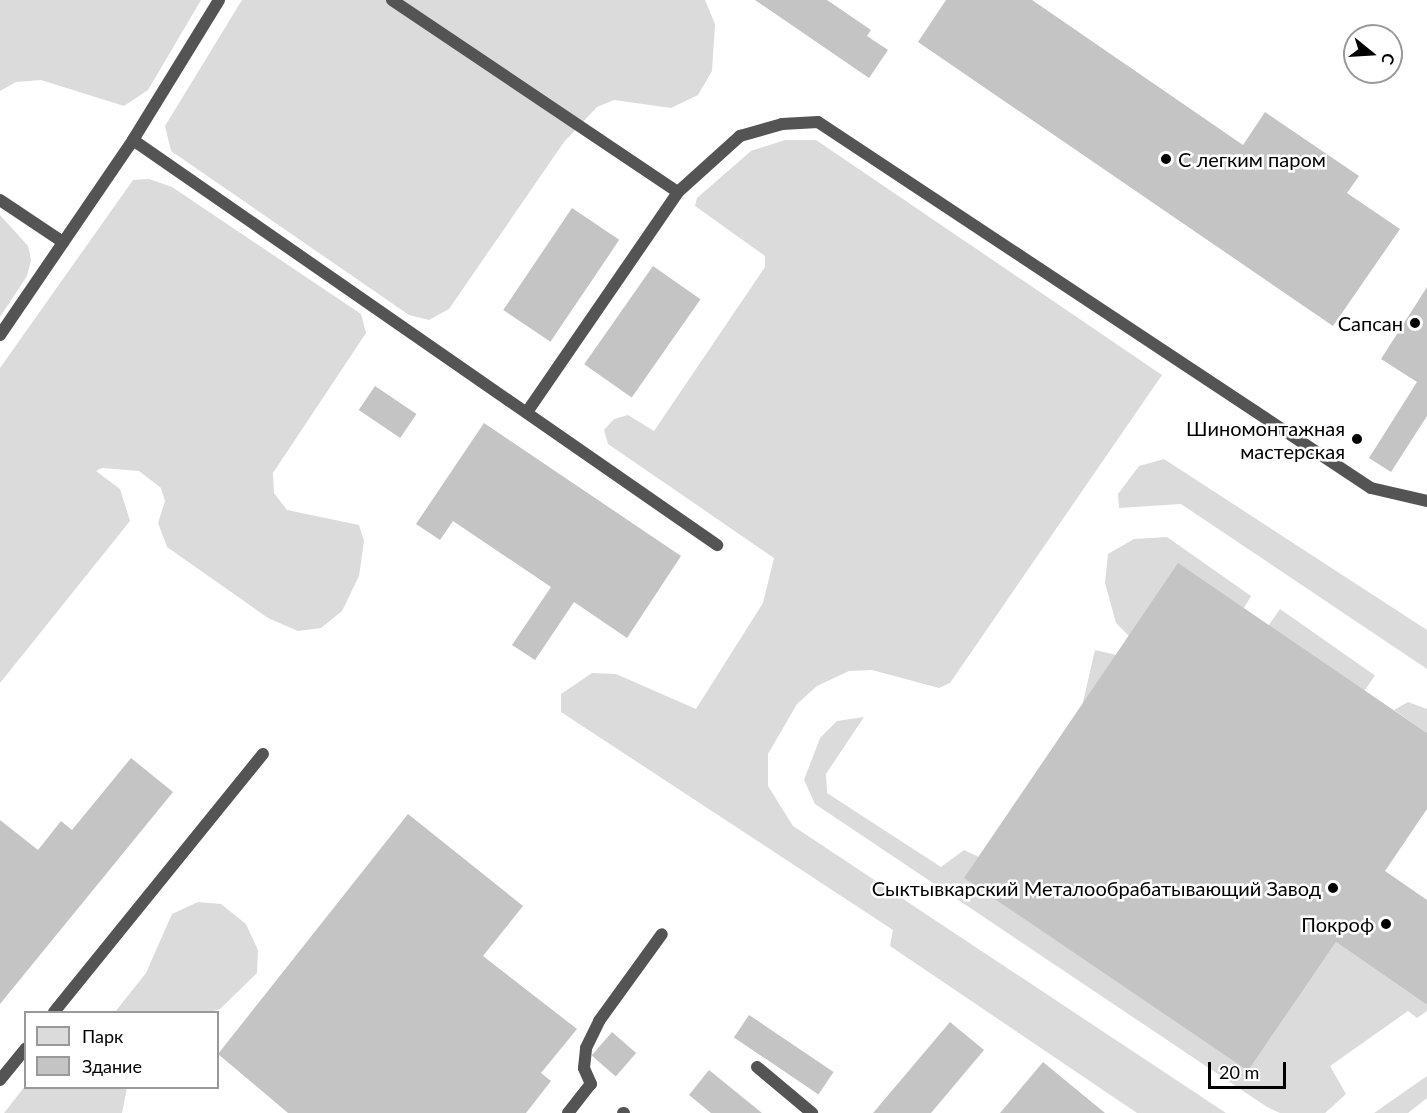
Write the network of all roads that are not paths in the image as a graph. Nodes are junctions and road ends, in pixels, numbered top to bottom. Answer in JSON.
{"nodes":[{"id":1,"x":219,"y":0,"type":"edge"},
{"id":2,"x":392,"y":0,"type":"edge"},
{"id":3,"x":133,"y":140,"type":"junction"},
{"id":4,"x":678,"y":192,"type":"junction"},
{"id":5,"x":0,"y":200,"type":"edge"},
{"id":6,"x":63,"y":242,"type":"junction"},
{"id":7,"x":0,"y":335,"type":"edge"},
{"id":8,"x":526,"y":412,"type":"junction"},
{"id":9,"x":1427,"y":501,"type":"edge"},
{"id":10,"x":717,"y":545,"type":"dead end"},
{"id":11,"x":263,"y":754,"type":"dead end"},
{"id":12,"x":662,"y":934,"type":"dead end"},
{"id":13,"x":55,"y":1011,"type":"edge"},
{"id":14,"x":24,"y":1050,"type":"edge"},
{"id":15,"x":757,"y":1067,"type":"dead end"},
{"id":16,"x":0,"y":1080,"type":"edge"},
{"id":17,"x":568,"y":1113,"type":"edge"},
{"id":18,"x":812,"y":1113,"type":"edge"}],
"edges":[{"from":1,"to":3,"type":"lane"},
{"from":2,"to":4,"type":"lane"},
{"from":3,"to":6,"type":"lane"},
{"from":3,"to":8,"type":"lane"},
{"from":4,"to":8,"type":"lane"},
{"from":4,"to":9,"type":"lane"},
{"from":5,"to":6,"type":"lane"},
{"from":6,"to":7,"type":"lane"},
{"from":8,"to":10,"type":"lane"},
{"from":11,"to":13,"type":"lane"},
{"from":12,"to":17,"type":"lane"},
{"from":14,"to":16,"type":"lane"},
{"from":15,"to":18,"type":"lane"}]}
